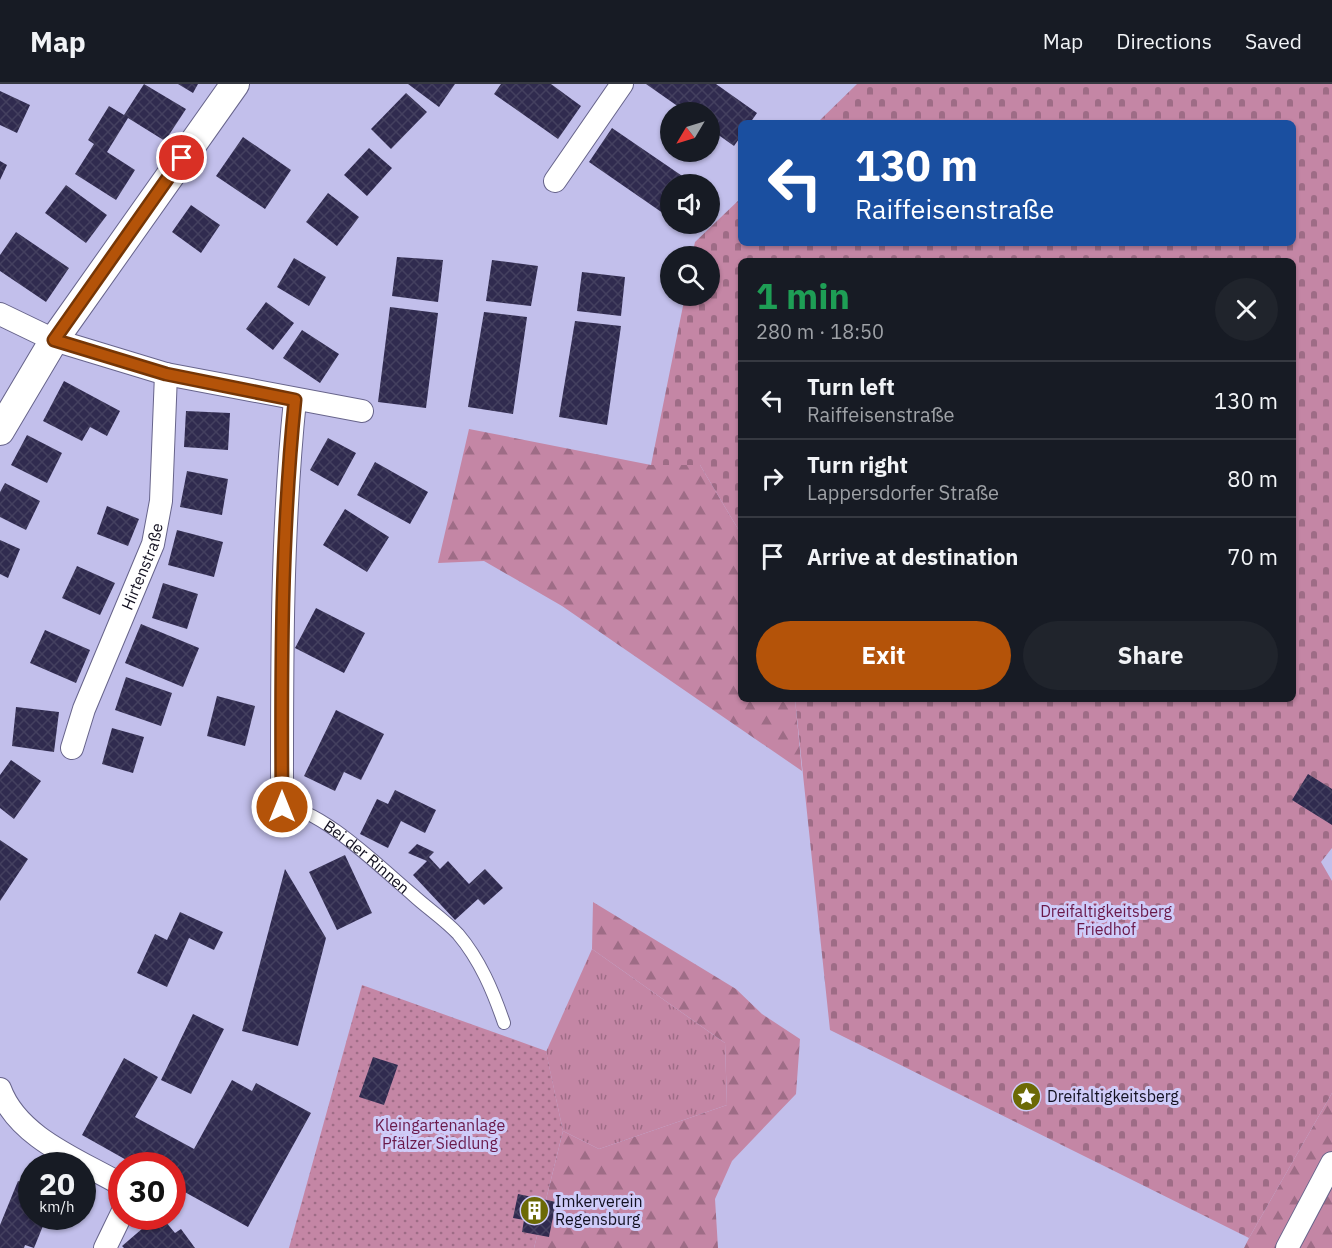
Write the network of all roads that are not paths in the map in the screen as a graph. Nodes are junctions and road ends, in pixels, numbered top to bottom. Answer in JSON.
{"nodes":[{"id":1,"x":235,"y":84,"type":"edge"},
{"id":2,"x":622,"y":84,"type":"edge"},
{"id":3,"x":555,"y":181,"type":"dead end"},
{"id":4,"x":0,"y":314,"type":"edge"},
{"id":5,"x":54,"y":340,"type":"junction"},
{"id":6,"x":166,"y":374,"type":"junction"},
{"id":7,"x":295,"y":400,"type":"junction"},
{"id":8,"x":362,"y":411,"type":"dead end"},
{"id":9,"x":0,"y":431,"type":"edge"},
{"id":10,"x":72,"y":748,"type":"dead end"},
{"id":11,"x":282,"y":807,"type":"joint"},
{"id":12,"x":504,"y":1023,"type":"dead end"},
{"id":13,"x":0,"y":1089,"type":"edge"},
{"id":14,"x":1332,"y":1163,"type":"edge"},
{"id":15,"x":108,"y":1177,"type":"edge"},
{"id":16,"x":114,"y":1230,"type":"edge"},
{"id":17,"x":105,"y":1248,"type":"edge"},
{"id":18,"x":1287,"y":1248,"type":"edge"}],
"edges":[{"from":1,"to":5,"type":"street"},
{"from":2,"to":3,"type":"street"},
{"from":4,"to":5,"type":"street"},
{"from":5,"to":6,"type":"street"},
{"from":5,"to":9,"type":"street"},
{"from":6,"to":7,"type":"street"},
{"from":6,"to":10,"type":"street","name":"Hirtenstraße"},
{"from":7,"to":8,"type":"street"},
{"from":7,"to":11,"type":"street","name":"Bei der Rinnen"},
{"from":11,"to":12,"type":"lane","name":"Bei der Rinnen"},
{"from":13,"to":15,"type":"street"},
{"from":14,"to":18,"type":"street"},
{"from":16,"to":17,"type":"street"}]}
